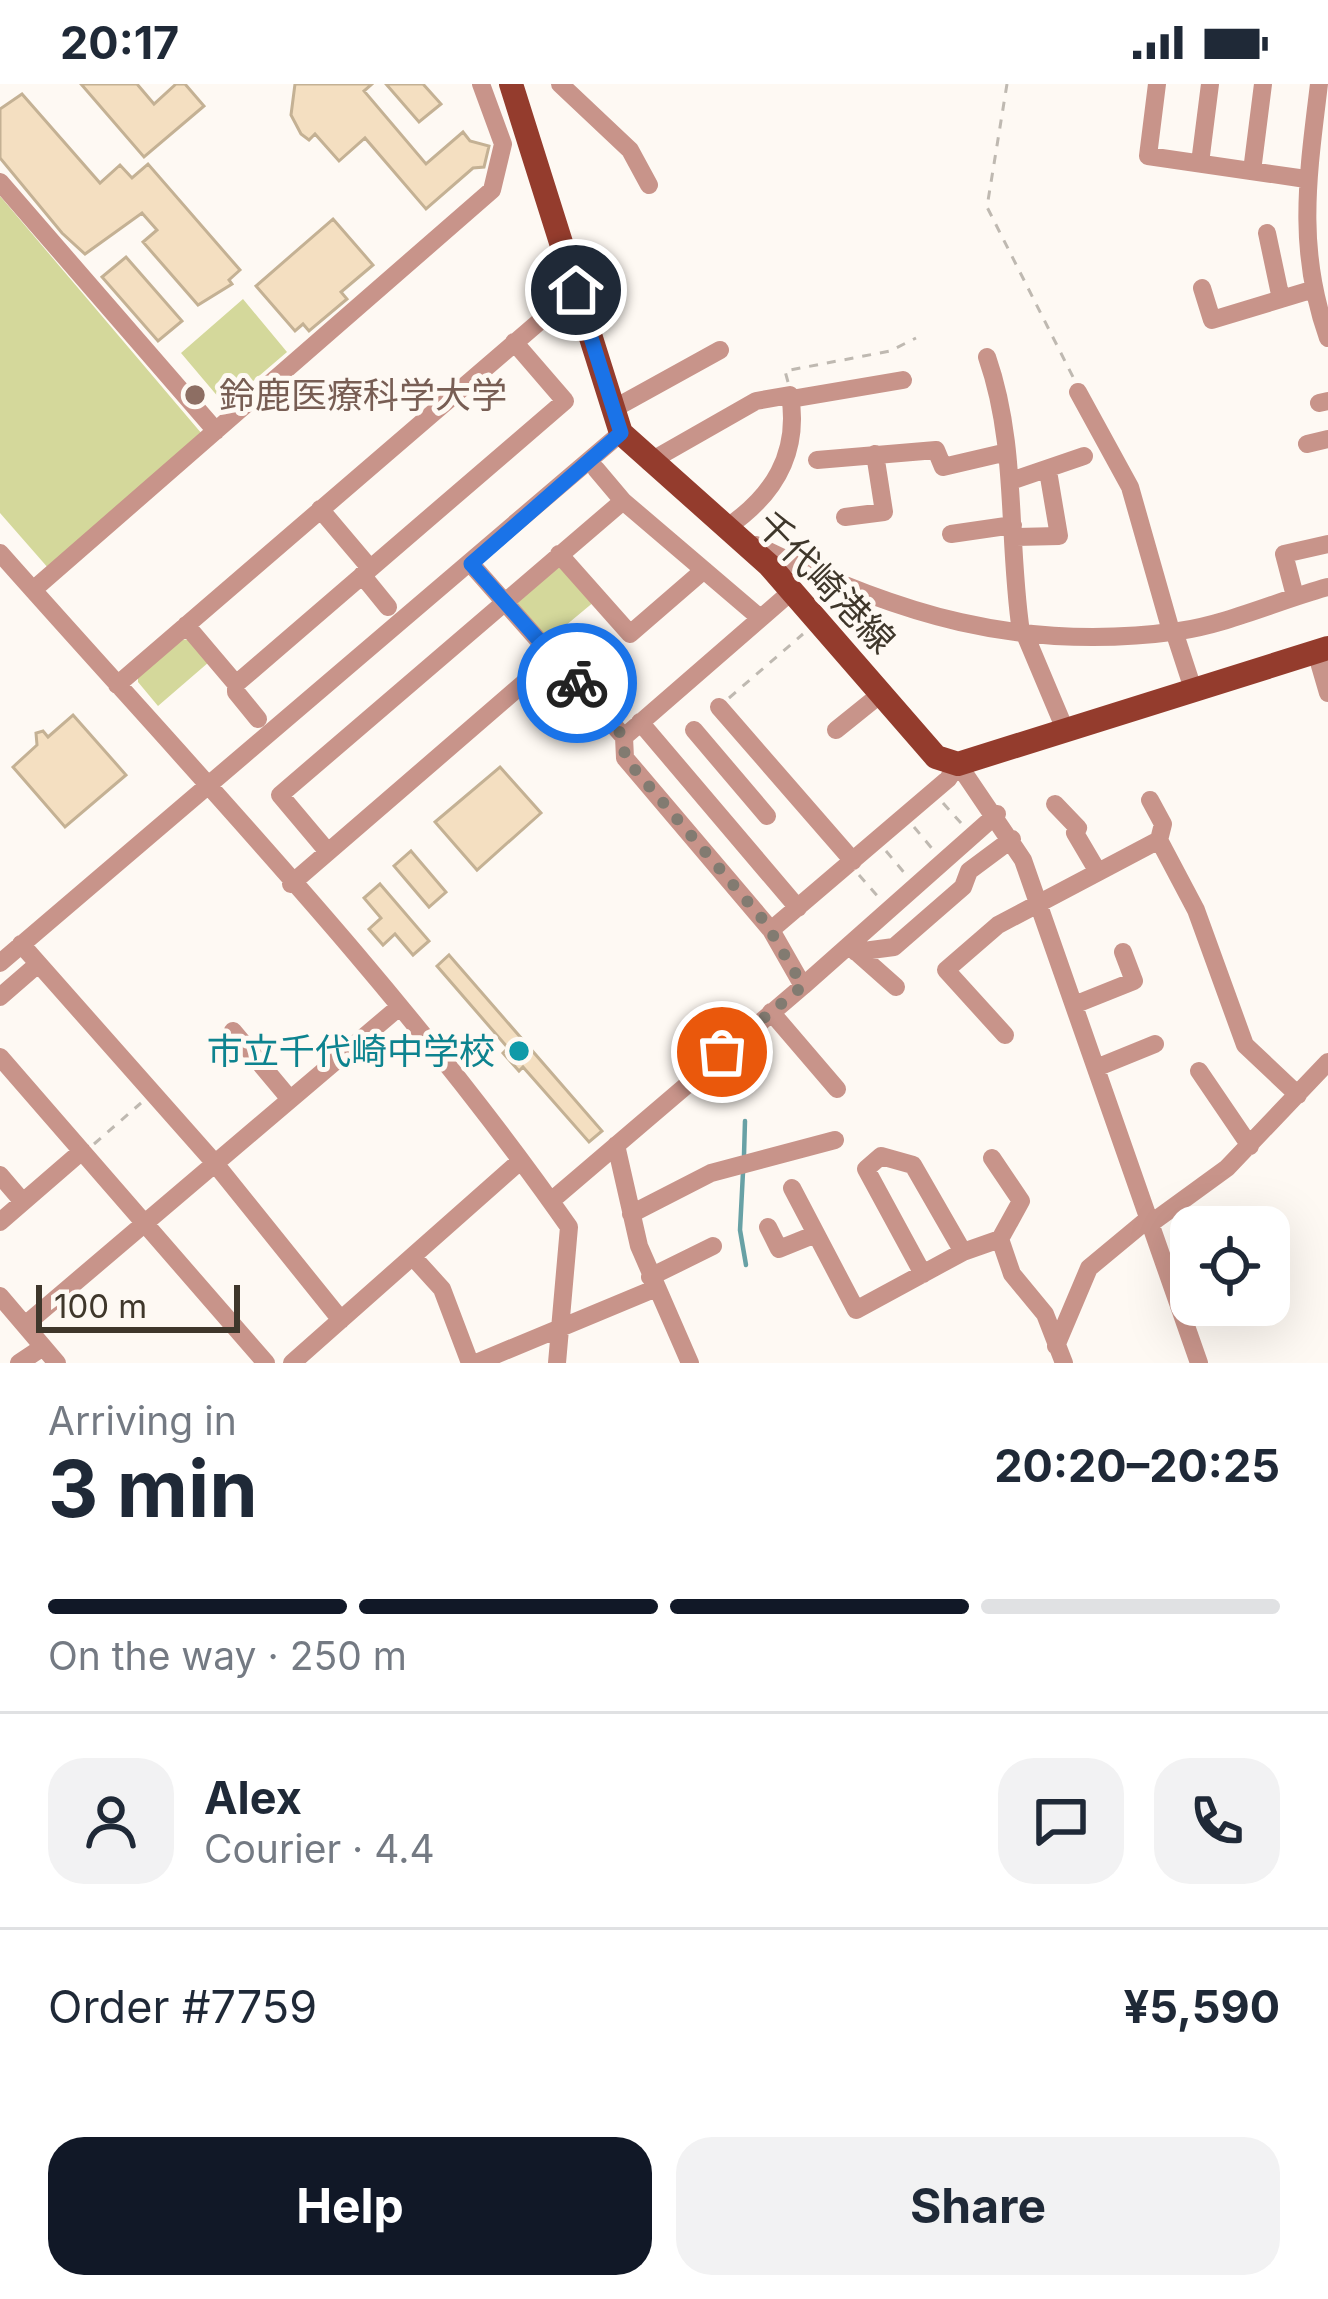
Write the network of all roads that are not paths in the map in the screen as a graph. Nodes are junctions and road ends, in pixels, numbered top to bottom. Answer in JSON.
{"nodes":[{"id":1,"x":481,"y":84,"type":"edge"},
{"id":2,"x":560,"y":84,"type":"edge"},
{"id":3,"x":1157,"y":84,"type":"edge"},
{"id":4,"x":1210,"y":84,"type":"edge"},
{"id":5,"x":1264,"y":84,"type":"edge"},
{"id":6,"x":1319,"y":84,"type":"edge"},
{"id":7,"x":518,"y":86,"type":"edge"},
{"id":8,"x":1322,"y":113,"type":"edge"},
{"id":9,"x":1319,"y":151,"type":"edge"},
{"id":10,"x":1201,"y":164,"type":"junction"},
{"id":11,"x":1252,"y":171,"type":"junction"},
{"id":12,"x":1306,"y":178,"type":"junction"},
{"id":13,"x":0,"y":182,"type":"edge"},
{"id":14,"x":649,"y":185,"type":"dead end"},
{"id":15,"x":1268,"y":233,"type":"dead end"},
{"id":16,"x":1307,"y":233,"type":"junction"},
{"id":17,"x":1328,"y":235,"type":"edge"},
{"id":18,"x":1316,"y":280,"type":"edge"},
{"id":19,"x":1202,"y":288,"type":"dead end"},
{"id":20,"x":576,"y":290,"type":"junction"},
{"id":21,"x":1281,"y":299,"type":"junction"},
{"id":22,"x":1324,"y":317,"type":"edge"},
{"id":23,"x":1328,"y":338,"type":"edge"},
{"id":24,"x":514,"y":342,"type":"junction"},
{"id":25,"x":721,"y":350,"type":"dead end"},
{"id":26,"x":986,"y":357,"type":"dead end"},
{"id":27,"x":903,"y":380,"type":"dead end"},
{"id":28,"x":1078,"y":392,"type":"road end"},
{"id":29,"x":791,"y":397,"type":"junction"},
{"id":30,"x":616,"y":408,"type":"junction"},
{"id":31,"x":216,"y":431,"type":"junction"},
{"id":32,"x":621,"y":433,"type":"junction"},
{"id":33,"x":1328,"y":439,"type":"edge"},
{"id":34,"x":1307,"y":444,"type":"dead end"},
{"id":35,"x":1003,"y":453,"type":"junction"},
{"id":36,"x":875,"y":454,"type":"junction"},
{"id":37,"x":1084,"y":456,"type":"dead end"},
{"id":38,"x":818,"y":460,"type":"dead end"},
{"id":39,"x":649,"y":462,"type":"junction"},
{"id":40,"x":596,"y":469,"type":"dead end"},
{"id":41,"x":1048,"y":470,"type":"junction"},
{"id":42,"x":1011,"y":481,"type":"junction"},
{"id":43,"x":623,"y":501,"type":"junction"},
{"id":44,"x":320,"y":509,"type":"junction"},
{"id":45,"x":845,"y":518,"type":"dead end"},
{"id":46,"x":728,"y":530,"type":"junction"},
{"id":47,"x":1013,"y":531,"type":"junction"},
{"id":48,"x":951,"y":534,"type":"dead end"},
{"id":49,"x":1082,"y":534,"type":"dead end"},
{"id":50,"x":1059,"y":536,"type":"junction"},
{"id":51,"x":1328,"y":544,"type":"edge"},
{"id":52,"x":0,"y":553,"type":"edge"},
{"id":53,"x":559,"y":554,"type":"junction"},
{"id":54,"x":471,"y":564,"type":"junction"},
{"id":55,"x":704,"y":570,"type":"junction"},
{"id":56,"x":366,"y":572,"type":"junction"},
{"id":57,"x":1328,"y":587,"type":"edge"},
{"id":58,"x":33,"y":590,"type":"junction"},
{"id":59,"x":792,"y":591,"type":"junction"},
{"id":60,"x":1295,"y":596,"type":"junction"},
{"id":61,"x":505,"y":601,"type":"junction"},
{"id":62,"x":388,"y":607,"type":"dead end"},
{"id":63,"x":760,"y":618,"type":"junction"},
{"id":64,"x":186,"y":625,"type":"junction"},
{"id":65,"x":1173,"y":631,"type":"junction"},
{"id":66,"x":1022,"y":632,"type":"junction"},
{"id":67,"x":1322,"y":650,"type":"edge"},
{"id":68,"x":554,"y":657,"type":"junction"},
{"id":69,"x":236,"y":684,"type":"junction"},
{"id":70,"x":117,"y":685,"type":"junction"},
{"id":71,"x":1193,"y":689,"type":"junction"},
{"id":72,"x":882,"y":694,"type":"junction"},
{"id":73,"x":1328,"y":694,"type":"edge"},
{"id":74,"x":719,"y":706,"type":"road end"},
{"id":75,"x":258,"y":718,"type":"dead end"},
{"id":76,"x":640,"y":722,"type":"junction"},
{"id":77,"x":1064,"y":727,"type":"junction"},
{"id":78,"x":694,"y":730,"type":"dead end"},
{"id":79,"x":836,"y":730,"type":"dead end"},
{"id":80,"x":623,"y":736,"type":"junction"},
{"id":81,"x":958,"y":764,"type":"junction"},
{"id":82,"x":206,"y":784,"type":"junction"},
{"id":83,"x":1150,"y":800,"type":"dead end"},
{"id":84,"x":1055,"y":804,"type":"dead end"},
{"id":85,"x":997,"y":814,"type":"junction"},
{"id":86,"x":767,"y":816,"type":"dead end"},
{"id":87,"x":1012,"y":839,"type":"junction"},
{"id":88,"x":1159,"y":840,"type":"junction"},
{"id":89,"x":328,"y":852,"type":"junction"},
{"id":90,"x":851,"y":863,"type":"junction"},
{"id":91,"x":1098,"y":872,"type":"junction"},
{"id":92,"x":291,"y":884,"type":"junction"},
{"id":93,"x":1038,"y":901,"type":"junction"},
{"id":94,"x":798,"y":908,"type":"junction"},
{"id":95,"x":771,"y":930,"type":"junction"},
{"id":96,"x":21,"y":944,"type":"junction"},
{"id":97,"x":852,"y":948,"type":"junction"},
{"id":98,"x":1123,"y":952,"type":"dead end"},
{"id":99,"x":0,"y":963,"type":"edge"},
{"id":100,"x":38,"y":964,"type":"junction"},
{"id":101,"x":803,"y":986,"type":"junction"},
{"id":102,"x":896,"y":987,"type":"dead end"},
{"id":103,"x":0,"y":997,"type":"edge"},
{"id":104,"x":1074,"y":1005,"type":"junction"},
{"id":105,"x":398,"y":1008,"type":"junction"},
{"id":106,"x":771,"y":1012,"type":"junction"},
{"id":107,"x":233,"y":1031,"type":"dead end"},
{"id":108,"x":1005,"y":1034,"type":"dead end"},
{"id":109,"x":1155,"y":1044,"type":"dead end"},
{"id":110,"x":0,"y":1057,"type":"edge"},
{"id":111,"x":1328,"y":1062,"type":"edge"},
{"id":112,"x":1096,"y":1068,"type":"junction"},
{"id":113,"x":1199,"y":1071,"type":"dead end"},
{"id":114,"x":837,"y":1089,"type":"dead end"},
{"id":115,"x":1298,"y":1095,"type":"junction"},
{"id":116,"x":290,"y":1098,"type":"junction"},
{"id":117,"x":835,"y":1140,"type":"dead end"},
{"id":118,"x":616,"y":1145,"type":"junction"},
{"id":119,"x":1250,"y":1146,"type":"junction"},
{"id":120,"x":83,"y":1152,"type":"junction"},
{"id":121,"x":992,"y":1158,"type":"dead end"},
{"id":122,"x":213,"y":1161,"type":"junction"},
{"id":123,"x":520,"y":1162,"type":"junction"},
{"id":124,"x":0,"y":1175,"type":"edge"},
{"id":125,"x":792,"y":1188,"type":"dead end"},
{"id":126,"x":551,"y":1201,"type":"junction"},
{"id":127,"x":23,"y":1202,"type":"junction"},
{"id":128,"x":631,"y":1214,"type":"junction"},
{"id":129,"x":1149,"y":1221,"type":"junction"},
{"id":130,"x":0,"y":1222,"type":"edge"},
{"id":131,"x":144,"y":1222,"type":"junction"},
{"id":132,"x":768,"y":1227,"type":"dead end"},
{"id":133,"x":816,"y":1234,"type":"junction"},
{"id":134,"x":1000,"y":1239,"type":"junction"},
{"id":135,"x":712,"y":1246,"type":"dead end"},
{"id":136,"x":963,"y":1252,"type":"junction"},
{"id":137,"x":413,"y":1257,"type":"junction"},
{"id":138,"x":1170,"y":1265,"type":"edge"},
{"id":139,"x":923,"y":1274,"type":"junction"},
{"id":140,"x":652,"y":1283,"type":"junction"},
{"id":141,"x":0,"y":1295,"type":"edge"},
{"id":142,"x":341,"y":1319,"type":"junction"},
{"id":143,"x":25,"y":1324,"type":"junction"},
{"id":144,"x":1191,"y":1326,"type":"edge"},
{"id":145,"x":562,"y":1327,"type":"junction"},
{"id":146,"x":44,"y":1346,"type":"junction"},
{"id":147,"x":506,"y":1356,"type":"edge"},
{"id":148,"x":1060,"y":1357,"type":"edge"},
{"id":149,"x":20,"y":1363,"type":"edge"},
{"id":150,"x":57,"y":1363,"type":"edge"},
{"id":151,"x":266,"y":1363,"type":"edge"},
{"id":152,"x":292,"y":1363,"type":"edge"},
{"id":153,"x":473,"y":1363,"type":"edge"},
{"id":154,"x":557,"y":1363,"type":"edge"},
{"id":155,"x":690,"y":1363,"type":"edge"},
{"id":156,"x":1199,"y":1363,"type":"edge"}],
"edges":[{"from":1,"to":31,"type":"street"},
{"from":2,"to":14,"type":"street"},
{"from":3,"to":10,"type":"street"},
{"from":4,"to":10,"type":"street"},
{"from":5,"to":11,"type":"street"},
{"from":6,"to":8,"type":"street"},
{"from":7,"to":20,"type":"main road"},
{"from":8,"to":9,"type":"street"},
{"from":9,"to":12,"type":"street"},
{"from":10,"to":11,"type":"street"},
{"from":11,"to":12,"type":"street"},
{"from":12,"to":16,"type":"street"},
{"from":13,"to":31,"type":"street"},
{"from":15,"to":21,"type":"street"},
{"from":16,"to":17,"type":"street"},
{"from":16,"to":18,"type":"street"},
{"from":18,"to":21,"type":"street"},
{"from":18,"to":22,"type":"street"},
{"from":19,"to":21,"type":"street"},
{"from":20,"to":24,"type":"street"},
{"from":20,"to":30,"type":"main road"},
{"from":22,"to":23,"type":"street"},
{"from":24,"to":44,"type":"street"},
{"from":24,"to":56,"type":"street"},
{"from":25,"to":30,"type":"street"},
{"from":26,"to":35,"type":"street"},
{"from":27,"to":29,"type":"street"},
{"from":28,"to":65,"type":"street"},
{"from":29,"to":39,"type":"street"},
{"from":29,"to":46,"type":"street"},
{"from":30,"to":32,"type":"main road"},
{"from":31,"to":58,"type":"street"},
{"from":32,"to":39,"type":"main road","name":"千代崎港線"},
{"from":32,"to":54,"type":"street"},
{"from":33,"to":34,"type":"street"},
{"from":35,"to":36,"type":"street"},
{"from":35,"to":42,"type":"street"},
{"from":36,"to":38,"type":"street"},
{"from":36,"to":45,"type":"street"},
{"from":37,"to":41,"type":"street"},
{"from":39,"to":46,"type":"main road","name":"千代崎港線"},
{"from":40,"to":43,"type":"street"},
{"from":41,"to":42,"type":"street"},
{"from":41,"to":50,"type":"street"},
{"from":42,"to":47,"type":"street"},
{"from":43,"to":53,"type":"street"},
{"from":43,"to":55,"type":"street"},
{"from":44,"to":56,"type":"street"},
{"from":44,"to":64,"type":"street"},
{"from":46,"to":59,"type":"main road","name":"千代崎港線"},
{"from":46,"to":66,"type":"street"},
{"from":47,"to":48,"type":"street"},
{"from":47,"to":50,"type":"street"},
{"from":47,"to":66,"type":"street"},
{"from":49,"to":50,"type":"street"},
{"from":51,"to":60,"type":"street"},
{"from":52,"to":58,"type":"street"},
{"from":53,"to":55,"type":"street"},
{"from":53,"to":61,"type":"street"},
{"from":54,"to":61,"type":"street"},
{"from":54,"to":82,"type":"street"},
{"from":55,"to":63,"type":"street"},
{"from":56,"to":62,"type":"street"},
{"from":56,"to":69,"type":"street"},
{"from":57,"to":60,"type":"street"},
{"from":58,"to":70,"type":"street"},
{"from":59,"to":63,"type":"street"},
{"from":59,"to":72,"type":"main road","name":"千代崎港線"},
{"from":60,"to":65,"type":"street"},
{"from":61,"to":68,"type":"street"},
{"from":61,"to":89,"type":"street"},
{"from":63,"to":76,"type":"street"},
{"from":64,"to":69,"type":"street"},
{"from":64,"to":70,"type":"street"},
{"from":65,"to":66,"type":"street"},
{"from":65,"to":71,"type":"street"},
{"from":66,"to":77,"type":"street"},
{"from":67,"to":71,"type":"main road"},
{"from":67,"to":73,"type":"street"},
{"from":68,"to":80,"type":"street"},
{"from":68,"to":89,"type":"street"},
{"from":69,"to":75,"type":"street"},
{"from":70,"to":82,"type":"street"},
{"from":71,"to":77,"type":"main road"},
{"from":72,"to":79,"type":"street"},
{"from":72,"to":81,"type":"main road","name":"千代崎港線"},
{"from":74,"to":90,"type":"street"},
{"from":76,"to":80,"type":"street"},
{"from":76,"to":94,"type":"street"},
{"from":77,"to":81,"type":"main road"},
{"from":78,"to":86,"type":"street"},
{"from":80,"to":95,"type":"street"},
{"from":81,"to":85,"type":"street"},
{"from":81,"to":90,"type":"street"},
{"from":82,"to":92,"type":"street"},
{"from":82,"to":96,"type":"street"},
{"from":83,"to":88,"type":"street"},
{"from":84,"to":91,"type":"street"},
{"from":85,"to":87,"type":"street"},
{"from":85,"to":97,"type":"street"},
{"from":87,"to":93,"type":"street"},
{"from":87,"to":97,"type":"street"},
{"from":88,"to":91,"type":"street"},
{"from":88,"to":115,"type":"street"},
{"from":89,"to":92,"type":"street"},
{"from":90,"to":94,"type":"street"},
{"from":91,"to":93,"type":"street"},
{"from":92,"to":105,"type":"street"},
{"from":93,"to":104,"type":"street"},
{"from":93,"to":108,"type":"street"},
{"from":94,"to":95,"type":"street"},
{"from":95,"to":101,"type":"street"},
{"from":96,"to":99,"type":"street"},
{"from":96,"to":100,"type":"street"},
{"from":97,"to":101,"type":"street"},
{"from":97,"to":102,"type":"street"},
{"from":98,"to":104,"type":"street"},
{"from":100,"to":103,"type":"street"},
{"from":100,"to":122,"type":"street"},
{"from":101,"to":106,"type":"street"},
{"from":104,"to":112,"type":"street"},
{"from":105,"to":116,"type":"street"},
{"from":105,"to":123,"type":"street"},
{"from":106,"to":114,"type":"street"},
{"from":106,"to":118,"type":"street"},
{"from":107,"to":116,"type":"street"},
{"from":109,"to":112,"type":"street"},
{"from":110,"to":120,"type":"street"},
{"from":111,"to":115,"type":"street"},
{"from":112,"to":129,"type":"street"},
{"from":113,"to":119,"type":"street"},
{"from":115,"to":119,"type":"street"},
{"from":116,"to":122,"type":"street"},
{"from":117,"to":128,"type":"street"},
{"from":118,"to":126,"type":"street"},
{"from":118,"to":128,"type":"street"},
{"from":119,"to":129,"type":"street"},
{"from":120,"to":127,"type":"street"},
{"from":120,"to":131,"type":"street"},
{"from":121,"to":134,"type":"street"},
{"from":122,"to":131,"type":"street"},
{"from":122,"to":142,"type":"street"},
{"from":123,"to":126,"type":"street"},
{"from":123,"to":137,"type":"street"},
{"from":124,"to":127,"type":"street"},
{"from":125,"to":133,"type":"street"},
{"from":126,"to":145,"type":"street"},
{"from":127,"to":130,"type":"street"},
{"from":128,"to":140,"type":"street"},
{"from":129,"to":138,"type":"street"},
{"from":129,"to":148,"type":"street"},
{"from":131,"to":143,"type":"street"},
{"from":131,"to":151,"type":"street"},
{"from":132,"to":133,"type":"street"},
{"from":133,"to":139,"type":"street"},
{"from":134,"to":136,"type":"street"},
{"from":134,"to":148,"type":"street"},
{"from":135,"to":140,"type":"street"},
{"from":136,"to":139,"type":"street"},
{"from":136,"to":139,"type":"street"},
{"from":137,"to":142,"type":"street"},
{"from":137,"to":153,"type":"street"},
{"from":140,"to":145,"type":"street"},
{"from":140,"to":155,"type":"street"},
{"from":141,"to":143,"type":"street"},
{"from":142,"to":152,"type":"street"},
{"from":143,"to":146,"type":"street"},
{"from":144,"to":156,"type":"street"},
{"from":145,"to":147,"type":"street"},
{"from":145,"to":154,"type":"street"},
{"from":146,"to":149,"type":"street"},
{"from":146,"to":150,"type":"street"},
{"from":147,"to":153,"type":"street"}]}
